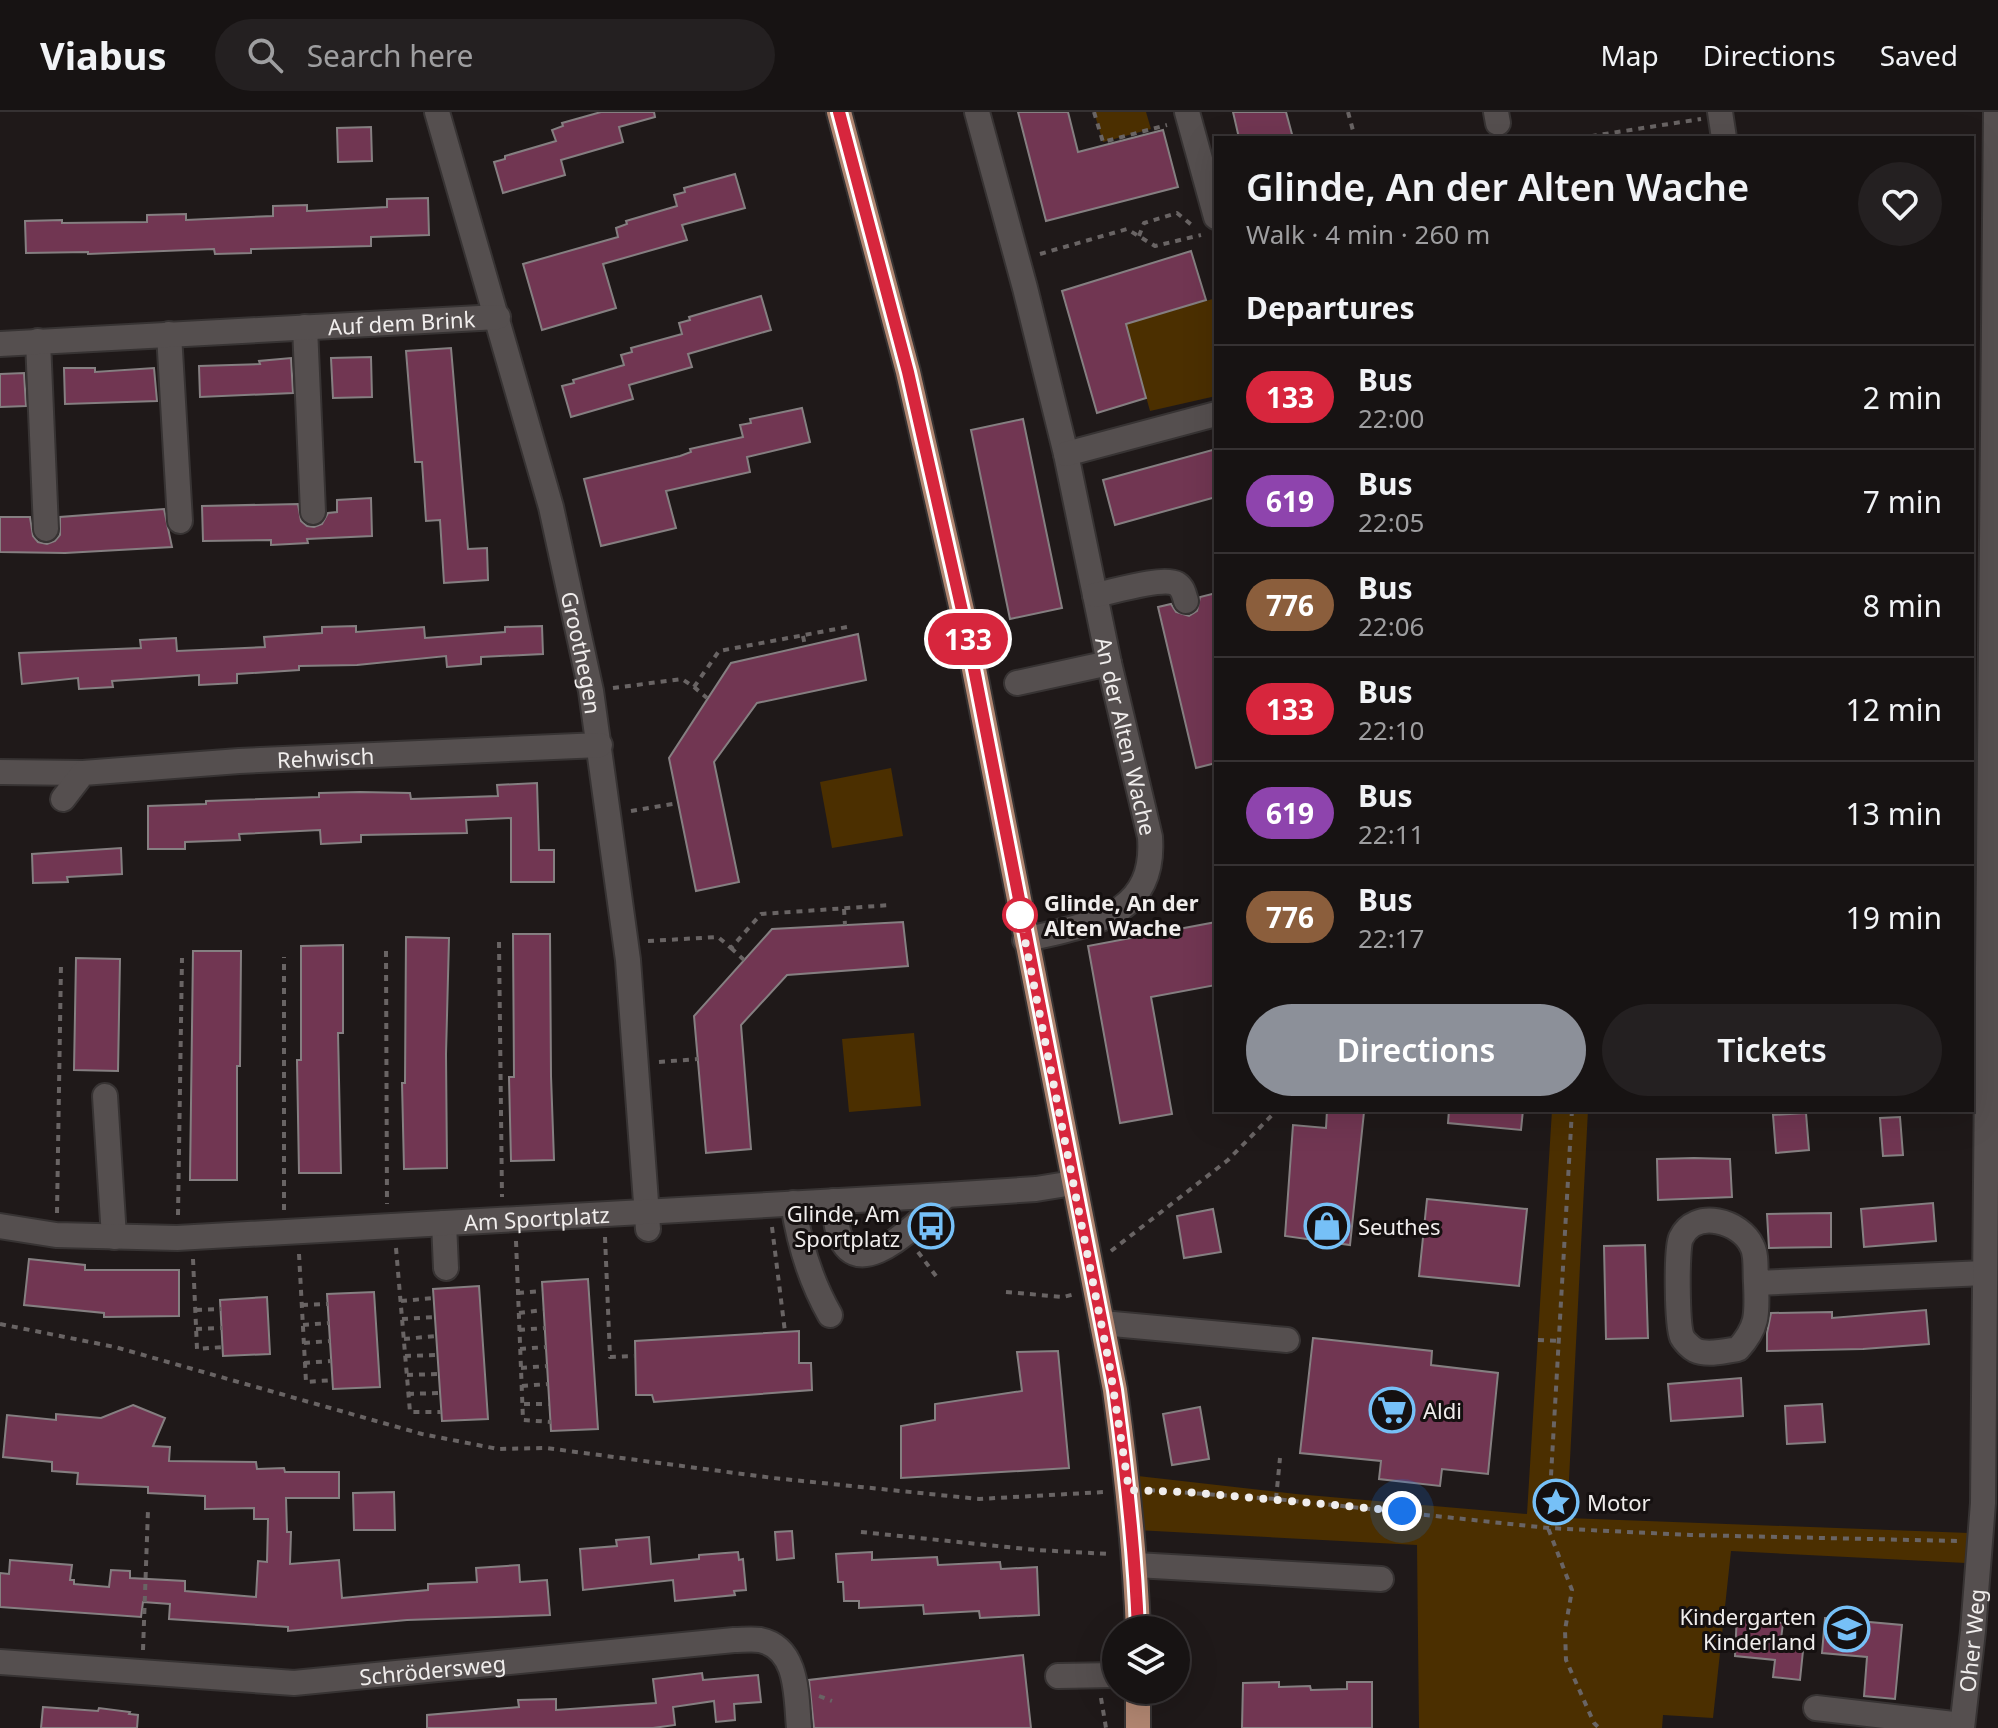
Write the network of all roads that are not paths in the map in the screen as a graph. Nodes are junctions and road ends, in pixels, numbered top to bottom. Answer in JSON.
{"nodes":[{"id":1,"x":437,"y":112,"type":"edge"},
{"id":2,"x":839,"y":112,"type":"edge"},
{"id":3,"x":977,"y":112,"type":"edge"},
{"id":4,"x":1996,"y":112,"type":"edge"},
{"id":5,"x":1188,"y":116,"type":"edge"},
{"id":6,"x":1214,"y":210,"type":"edge"},
{"id":7,"x":498,"y":317,"type":"junction"},
{"id":8,"x":305,"y":327,"type":"junction"},
{"id":9,"x":169,"y":334,"type":"junction"},
{"id":10,"x":38,"y":341,"type":"junction"},
{"id":11,"x":0,"y":344,"type":"edge"},
{"id":12,"x":1214,"y":415,"type":"edge"},
{"id":13,"x":1066,"y":454,"type":"junction"},
{"id":14,"x":313,"y":512,"type":"dead end"},
{"id":15,"x":180,"y":521,"type":"dead end"},
{"id":16,"x":46,"y":529,"type":"dead end"},
{"id":17,"x":1095,"y":595,"type":"junction"},
{"id":18,"x":1186,"y":601,"type":"dead end"},
{"id":19,"x":1109,"y":663,"type":"junction"},
{"id":20,"x":1017,"y":683,"type":"dead end"},
{"id":21,"x":600,"y":745,"type":"junction"},
{"id":22,"x":0,"y":772,"type":"edge"},
{"id":23,"x":83,"y":773,"type":"junction"},
{"id":24,"x":63,"y":799,"type":"dead end"},
{"id":25,"x":1986,"y":825,"type":"edge"},
{"id":26,"x":1025,"y":940,"type":"junction"},
{"id":27,"x":1979,"y":947,"type":"edge"},
{"id":28,"x":105,"y":1096,"type":"dead end"},
{"id":29,"x":1073,"y":1183,"type":"junction"},
{"id":30,"x":946,"y":1195,"type":"junction"},
{"id":31,"x":834,"y":1201,"type":"junction"},
{"id":32,"x":1992,"y":1203,"type":"edge"},
{"id":33,"x":781,"y":1204,"type":"junction"},
{"id":34,"x":648,"y":1220,"type":"junction"},
{"id":35,"x":444,"y":1223,"type":"junction"},
{"id":36,"x":0,"y":1226,"type":"edge"},
{"id":37,"x":114,"y":1237,"type":"junction"},
{"id":38,"x":446,"y":1268,"type":"dead end"},
{"id":39,"x":1985,"y":1273,"type":"junction"},
{"id":40,"x":1756,"y":1283,"type":"junction"},
{"id":41,"x":830,"y":1315,"type":"dead end"},
{"id":42,"x":1102,"y":1323,"type":"junction"},
{"id":43,"x":1287,"y":1340,"type":"dead end"},
{"id":44,"x":1989,"y":1543,"type":"edge"},
{"id":45,"x":1135,"y":1559,"type":"junction"},
{"id":46,"x":1381,"y":1579,"type":"dead end"},
{"id":47,"x":1137,"y":1616,"type":"edge"},
{"id":48,"x":0,"y":1662,"type":"edge"},
{"id":49,"x":1102,"y":1675,"type":"edge"},
{"id":50,"x":1058,"y":1676,"type":"dead end"},
{"id":51,"x":1138,"y":1704,"type":"edge"},
{"id":52,"x":1816,"y":1708,"type":"dead end"},
{"id":53,"x":1962,"y":1726,"type":"edge"},
{"id":54,"x":799,"y":1728,"type":"edge"},
{"id":55,"x":1138,"y":1728,"type":"edge"}],
"edges":[{"from":1,"to":7,"type":"street","name":"Groothegen"},
{"from":2,"to":26,"type":"main road"},
{"from":3,"to":13,"type":"street","name":"An der Alten Wache"},
{"from":4,"to":25,"type":"street","name":"Oher Weg"},
{"from":5,"to":6,"type":"street"},
{"from":7,"to":8,"type":"street","name":"Auf dem Brink"},
{"from":7,"to":21,"type":"street","name":"Groothegen"},
{"from":8,"to":9,"type":"street","name":"Auf dem Brink"},
{"from":8,"to":14,"type":"street","name":"Auf dem Brink"},
{"from":9,"to":10,"type":"street","name":"Auf dem Brink"},
{"from":9,"to":15,"type":"street"},
{"from":10,"to":11,"type":"street","name":"Auf dem Brink"},
{"from":10,"to":16,"type":"street"},
{"from":12,"to":13,"type":"street"},
{"from":13,"to":17,"type":"street","name":"An der Alten Wache"},
{"from":17,"to":18,"type":"street"},
{"from":17,"to":19,"type":"street","name":"An der Alten Wache"},
{"from":19,"to":20,"type":"street"},
{"from":19,"to":26,"type":"street","name":"An der Alten Wache"},
{"from":21,"to":23,"type":"street","name":"Rehwisch"},
{"from":21,"to":34,"type":"street","name":"Groothegen"},
{"from":22,"to":23,"type":"street","name":"Rehwisch"},
{"from":23,"to":24,"type":"street"},
{"from":25,"to":27,"type":"street","name":"Oher Weg"},
{"from":26,"to":29,"type":"main road"},
{"from":27,"to":32,"type":"street","name":"Oher Weg"},
{"from":28,"to":37,"type":"street"},
{"from":29,"to":30,"type":"street","name":"Am Sportplatz"},
{"from":29,"to":42,"type":"main road"},
{"from":30,"to":31,"type":"street","name":"Am Sportplatz"},
{"from":30,"to":31,"type":"street"},
{"from":31,"to":33,"type":"street","name":"Am Sportplatz"},
{"from":32,"to":39,"type":"street","name":"Oher Weg"},
{"from":33,"to":34,"type":"street","name":"Am Sportplatz"},
{"from":33,"to":41,"type":"street"},
{"from":34,"to":35,"type":"street","name":"Am Sportplatz"},
{"from":35,"to":37,"type":"street","name":"Am Sportplatz"},
{"from":35,"to":38,"type":"street"},
{"from":36,"to":37,"type":"street","name":"Am Sportplatz"},
{"from":39,"to":40,"type":"street"},
{"from":39,"to":44,"type":"street","name":"Oher Weg"},
{"from":40,"to":40,"type":"street"},
{"from":42,"to":43,"type":"street"},
{"from":42,"to":45,"type":"main road"},
{"from":44,"to":53,"type":"street","name":"Oher Weg"},
{"from":45,"to":46,"type":"street"},
{"from":45,"to":47,"type":"main road"},
{"from":48,"to":54,"type":"street","name":"Schrödersweg"},
{"from":49,"to":50,"type":"street"},
{"from":51,"to":55,"type":"main road"},
{"from":52,"to":53,"type":"street"}]}
